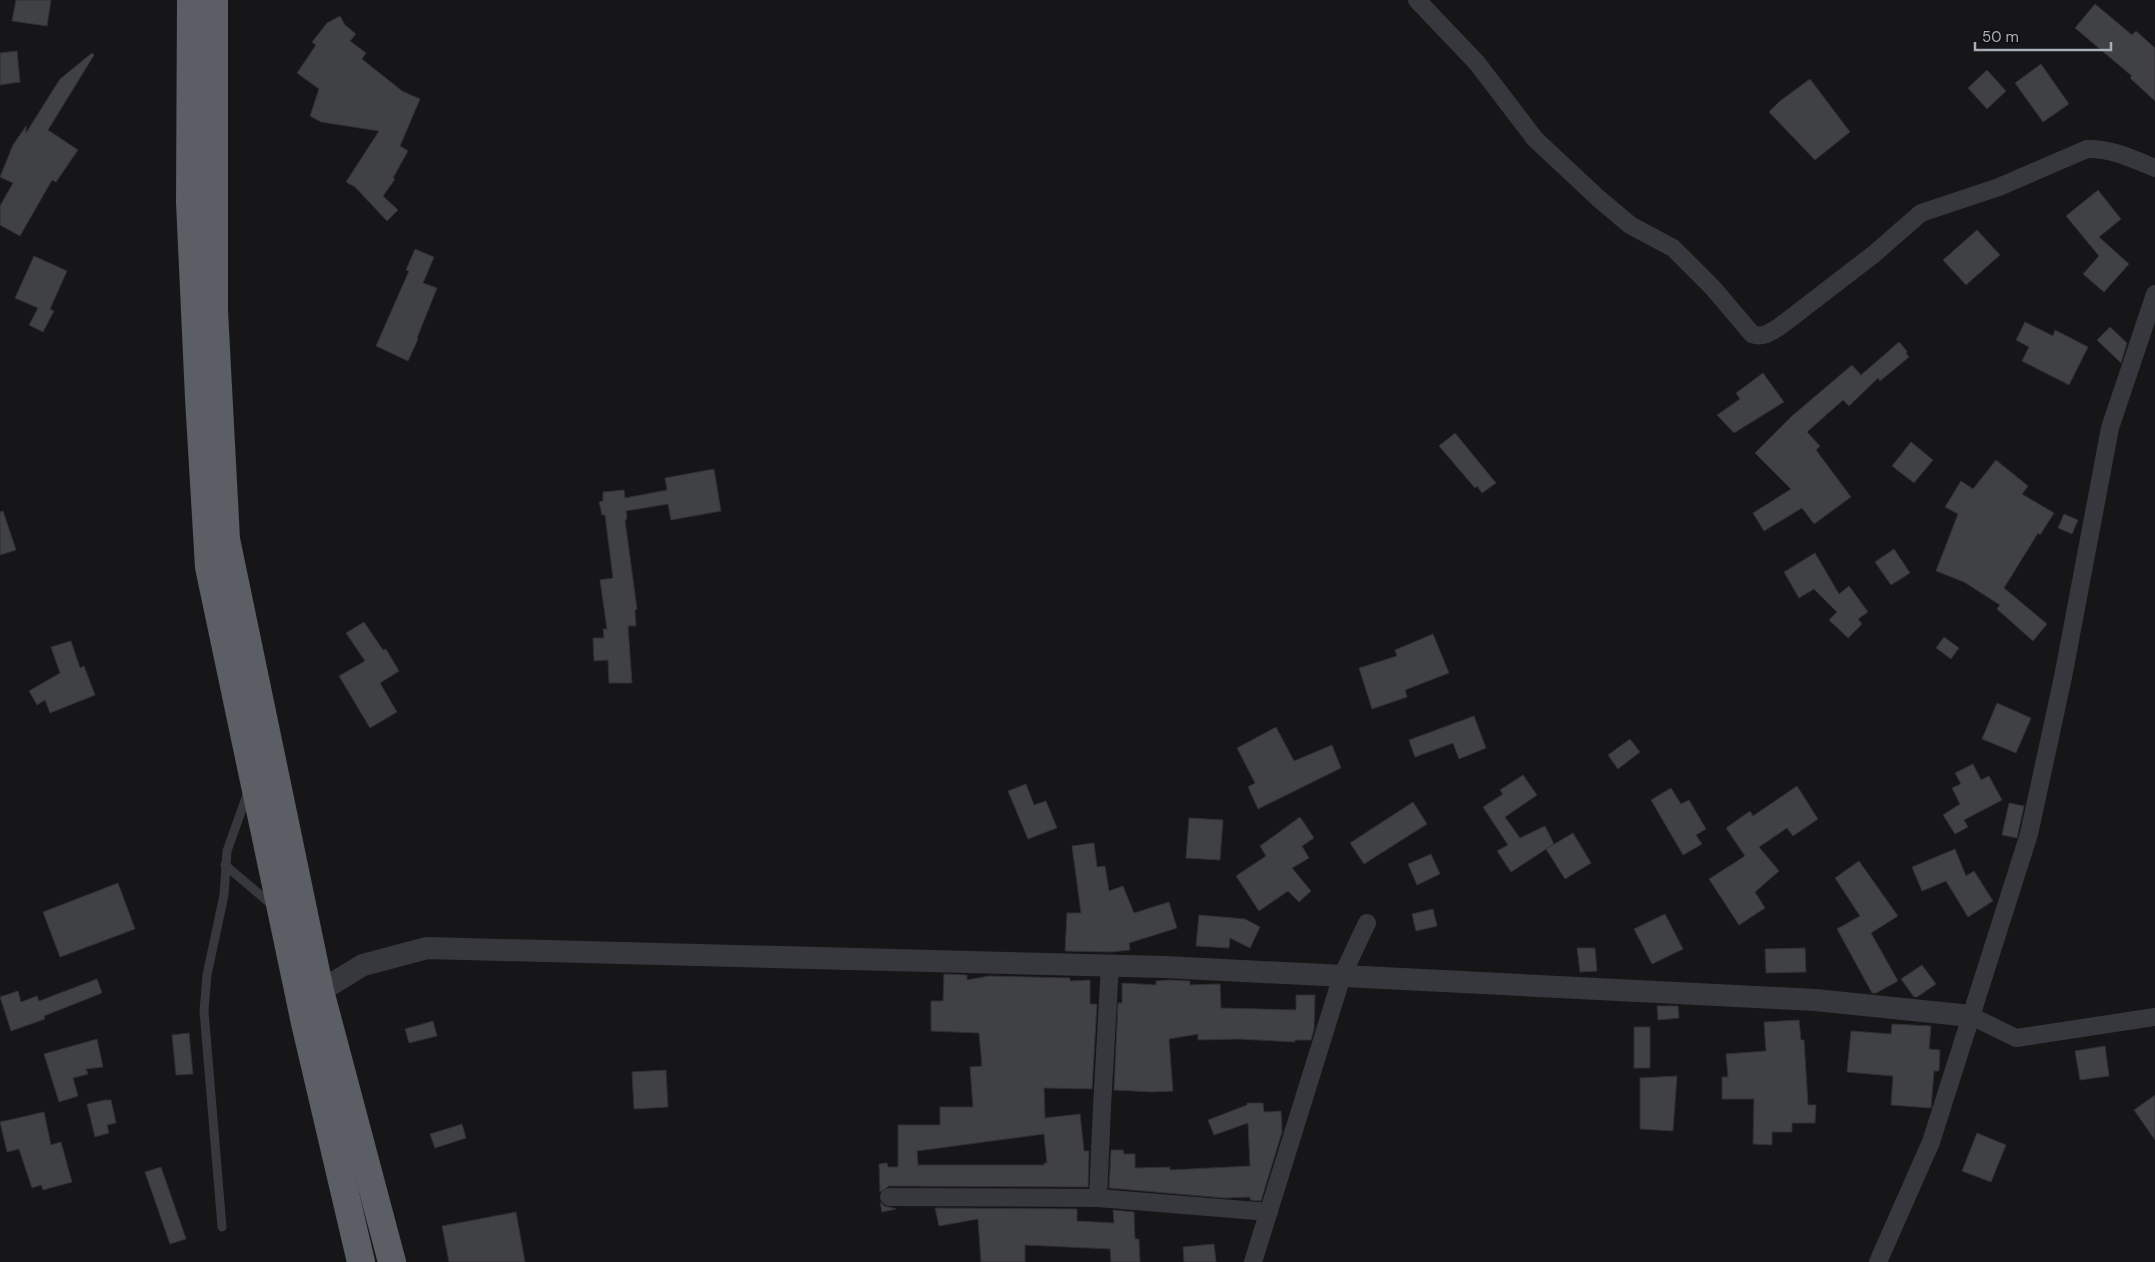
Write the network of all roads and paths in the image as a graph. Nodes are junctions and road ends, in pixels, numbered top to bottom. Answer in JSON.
{"nodes":[{"id":1,"x":191,"y":0,"type":"edge"},
{"id":2,"x":214,"y":0,"type":"edge"},
{"id":3,"x":1417,"y":0,"type":"edge"},
{"id":4,"x":2155,"y":168,"type":"edge"},
{"id":5,"x":2155,"y":294,"type":"edge"},
{"id":6,"x":254,"y":777,"type":"junction"},
{"id":7,"x":225,"y":865,"type":"junction"},
{"id":8,"x":282,"y":914,"type":"junction"},
{"id":9,"x":1367,"y":923,"type":"dead end"},
{"id":10,"x":1110,"y":965,"type":"junction"},
{"id":11,"x":1342,"y":976,"type":"junction"},
{"id":12,"x":320,"y":991,"type":"junction"},
{"id":13,"x":1971,"y":1016,"type":"junction"},
{"id":14,"x":2155,"y":1016,"type":"edge"},
{"id":15,"x":889,"y":1197,"type":"dead end"},
{"id":16,"x":1098,"y":1198,"type":"junction"},
{"id":17,"x":1269,"y":1212,"type":"junction"},
{"id":18,"x":222,"y":1227,"type":"dead end"},
{"id":19,"x":360,"y":1262,"type":"edge"},
{"id":20,"x":392,"y":1262,"type":"edge"},
{"id":21,"x":1253,"y":1262,"type":"edge"},
{"id":22,"x":1878,"y":1262,"type":"edge"}],
"edges":[{"from":1,"to":6,"type":"highway"},
{"from":2,"to":12,"type":"highway"},
{"from":3,"to":4,"type":"street"},
{"from":5,"to":13,"type":"street"},
{"from":6,"to":7,"type":"lane"},
{"from":6,"to":8,"type":"highway"},
{"from":7,"to":8,"type":"lane"},
{"from":7,"to":18,"type":"lane"},
{"from":8,"to":19,"type":"highway"},
{"from":9,"to":11,"type":"street"},
{"from":10,"to":11,"type":"street"},
{"from":10,"to":12,"type":"street"},
{"from":10,"to":16,"type":"street"},
{"from":11,"to":13,"type":"street"},
{"from":11,"to":17,"type":"street"},
{"from":12,"to":20,"type":"highway"},
{"from":13,"to":14,"type":"street"},
{"from":13,"to":22,"type":"street"},
{"from":15,"to":16,"type":"street"},
{"from":16,"to":17,"type":"street"},
{"from":17,"to":21,"type":"street"}]}
